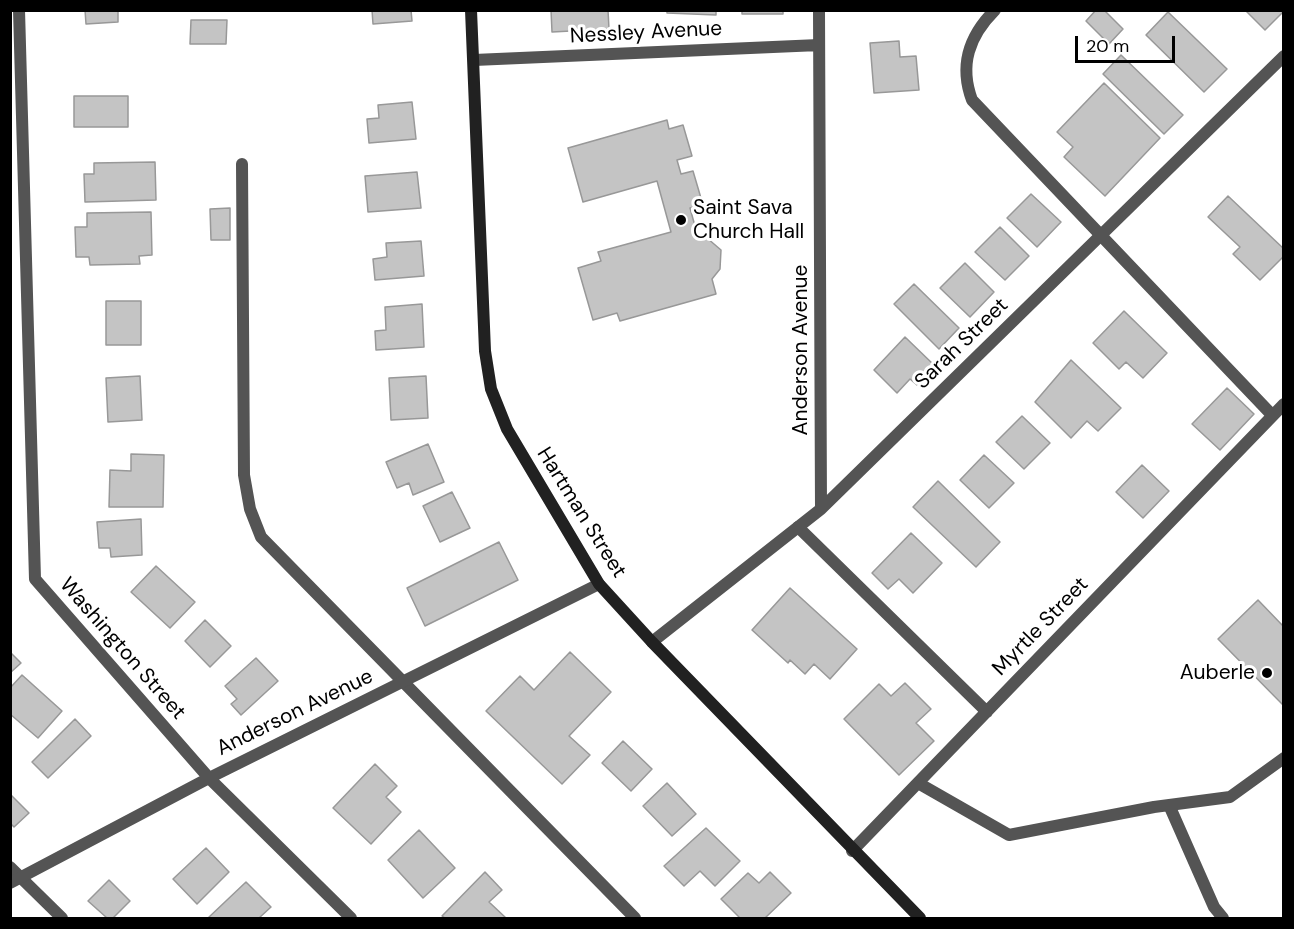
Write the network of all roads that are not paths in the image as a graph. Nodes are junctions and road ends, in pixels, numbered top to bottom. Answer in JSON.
{"nodes":[{"id":1,"x":19,"y":10,"type":"edge"},
{"id":2,"x":471,"y":10,"type":"edge"},
{"id":3,"x":819,"y":10,"type":"edge"},
{"id":4,"x":995,"y":10,"type":"edge"},
{"id":5,"x":819,"y":45,"type":"junction"},
{"id":6,"x":1284,"y":56,"type":"edge"},
{"id":7,"x":474,"y":60,"type":"junction"},
{"id":8,"x":15,"y":64,"type":"edge"},
{"id":9,"x":242,"y":164,"type":"dead end"},
{"id":10,"x":1100,"y":235,"type":"junction"},
{"id":11,"x":1284,"y":404,"type":"edge"},
{"id":12,"x":1272,"y":415,"type":"junction"},
{"id":13,"x":821,"y":509,"type":"junction"},
{"id":14,"x":798,"y":527,"type":"junction"},
{"id":15,"x":599,"y":584,"type":"junction"},
{"id":16,"x":652,"y":642,"type":"junction"},
{"id":17,"x":402,"y":682,"type":"junction"},
{"id":18,"x":987,"y":712,"type":"junction"},
{"id":19,"x":1284,"y":758,"type":"edge"},
{"id":20,"x":209,"y":777,"type":"junction"},
{"id":21,"x":918,"y":783,"type":"junction"},
{"id":22,"x":1169,"y":805,"type":"junction"},
{"id":23,"x":852,"y":851,"type":"junction"},
{"id":24,"x":10,"y":867,"type":"edge"},
{"id":25,"x":15,"y":880,"type":"edge"},
{"id":26,"x":62,"y":918,"type":"edge"},
{"id":27,"x":351,"y":918,"type":"edge"},
{"id":28,"x":635,"y":918,"type":"edge"},
{"id":29,"x":920,"y":918,"type":"edge"},
{"id":30,"x":1223,"y":918,"type":"edge"}],
"edges":[{"from":1,"to":8,"type":"street","name":"Washington Street"},
{"from":2,"to":7,"type":"main road","name":"Hartman Street"},
{"from":3,"to":5,"type":"street","name":"Anderson Avenue"},
{"from":4,"to":10,"type":"street"},
{"from":5,"to":7,"type":"street","name":"Nessley Avenue"},
{"from":5,"to":13,"type":"street","name":"Anderson Avenue"},
{"from":6,"to":10,"type":"street","name":"Sarah Street"},
{"from":7,"to":15,"type":"main road","name":"Hartman Street"},
{"from":8,"to":20,"type":"street","name":"Washington Street"},
{"from":9,"to":17,"type":"street"},
{"from":10,"to":12,"type":"street"},
{"from":10,"to":13,"type":"street","name":"Sarah Street"},
{"from":11,"to":12,"type":"street","name":"Myrtle Street"},
{"from":12,"to":18,"type":"street","name":"Myrtle Street"},
{"from":13,"to":14,"type":"street","name":"Sarah Street"},
{"from":14,"to":16,"type":"street","name":"Sarah Street"},
{"from":14,"to":18,"type":"street"},
{"from":15,"to":16,"type":"main road","name":"Hartman Street"},
{"from":15,"to":17,"type":"street","name":"Anderson Avenue"},
{"from":16,"to":23,"type":"main road","name":"Hartman Street"},
{"from":17,"to":20,"type":"street","name":"Anderson Avenue"},
{"from":17,"to":28,"type":"street"},
{"from":18,"to":21,"type":"street","name":"Myrtle Street"},
{"from":19,"to":22,"type":"street"},
{"from":20,"to":25,"type":"street","name":"Anderson Avenue"},
{"from":20,"to":27,"type":"street","name":"Washington Street"},
{"from":21,"to":22,"type":"street"},
{"from":21,"to":23,"type":"street","name":"Myrtle Street"},
{"from":22,"to":30,"type":"street"},
{"from":23,"to":29,"type":"main road","name":"Hartman Street"},
{"from":24,"to":25,"type":"street"},
{"from":25,"to":26,"type":"street"}]}
